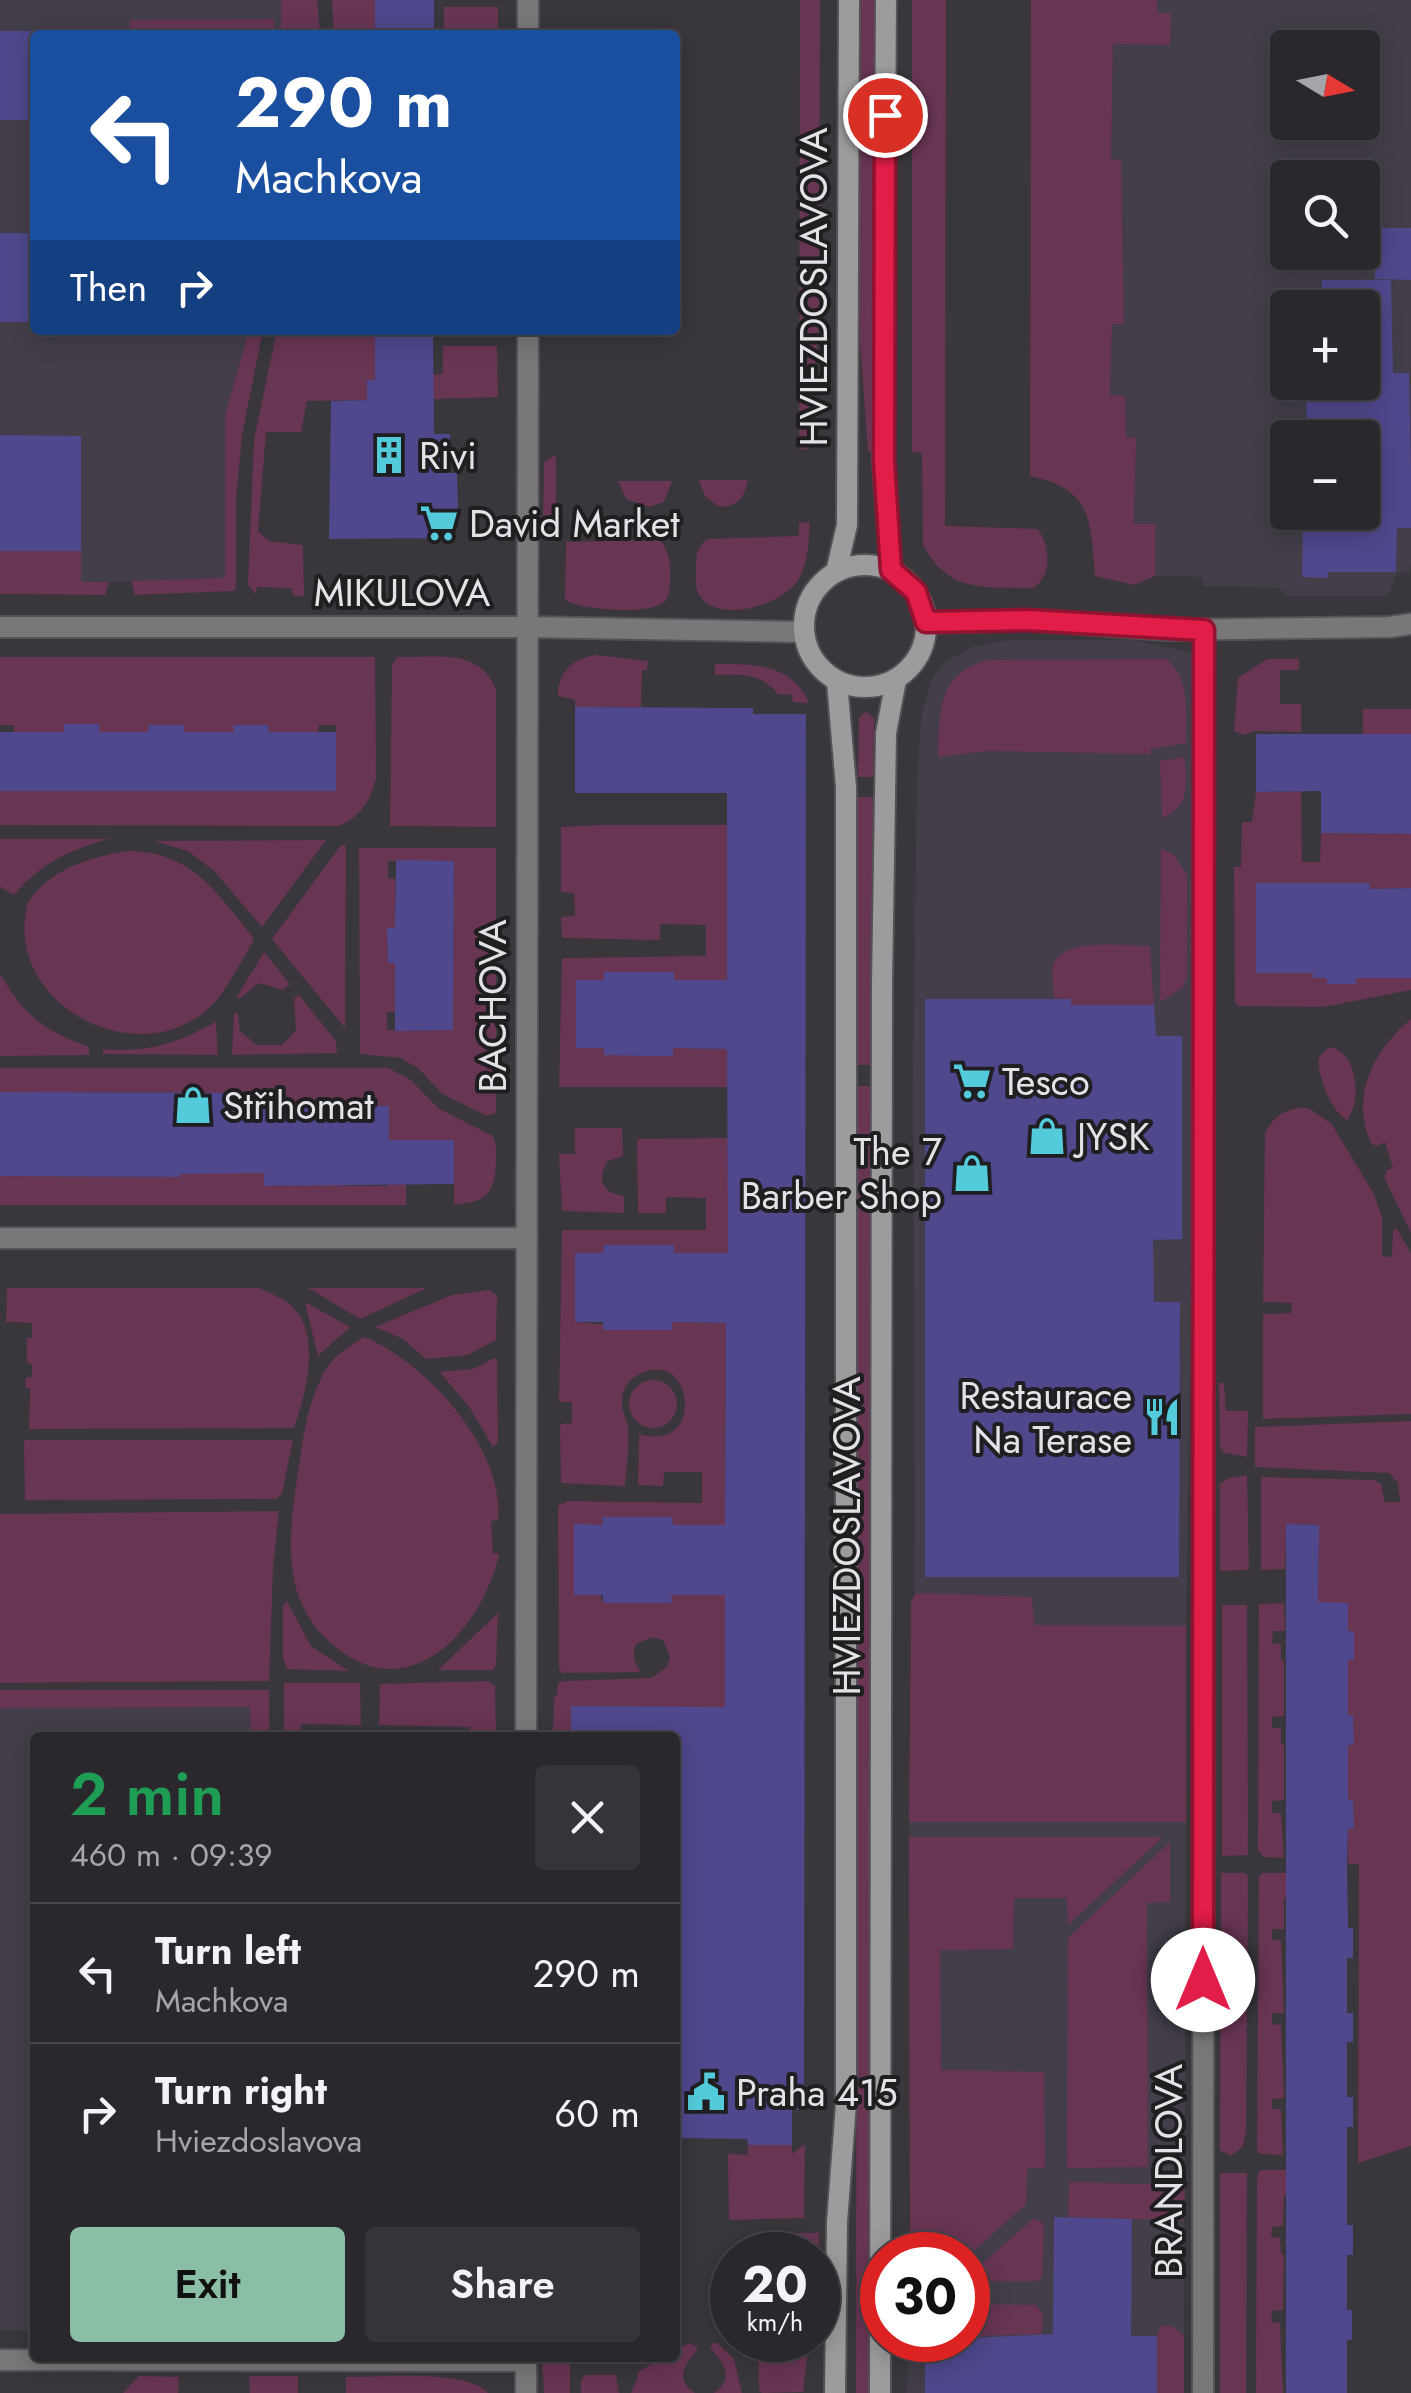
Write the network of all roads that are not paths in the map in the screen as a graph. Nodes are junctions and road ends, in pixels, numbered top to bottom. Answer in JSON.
{"nodes":[{"id":1,"x":528,"y":0,"type":"edge"},
{"id":2,"x":848,"y":0,"type":"edge"},
{"id":3,"x":886,"y":0,"type":"edge"},
{"id":4,"x":528,"y":30,"type":"edge"},
{"id":5,"x":528,"y":335,"type":"edge"},
{"id":6,"x":891,"y":570,"type":"junction"},
{"id":7,"x":836,"y":572,"type":"junction"},
{"id":8,"x":926,"y":622,"type":"junction"},
{"id":9,"x":1411,"y":624,"type":"edge"},
{"id":10,"x":527,"y":626,"type":"junction"},
{"id":11,"x":0,"y":627,"type":"edge"},
{"id":12,"x":1204,"y":630,"type":"junction"},
{"id":13,"x":804,"y":632,"type":"junction"},
{"id":14,"x":896,"y":680,"type":"junction"},
{"id":15,"x":837,"y":682,"type":"junction"},
{"id":16,"x":0,"y":1238,"type":"edge"},
{"id":17,"x":527,"y":1238,"type":"junction"},
{"id":18,"x":526,"y":1732,"type":"edge"},
{"id":19,"x":0,"y":2360,"type":"edge"},
{"id":20,"x":30,"y":2360,"type":"edge"},
{"id":21,"x":526,"y":2362,"type":"edge"},
{"id":22,"x":526,"y":2393,"type":"edge"},
{"id":23,"x":834,"y":2393,"type":"edge"},
{"id":24,"x":880,"y":2393,"type":"edge"},
{"id":25,"x":1204,"y":2393,"type":"edge"}],
"edges":[{"from":1,"to":4,"type":"street"},
{"from":2,"to":7,"type":"street","name":"HVIEZDOSLAVOVA"},
{"from":3,"to":6,"type":"street","name":"HVIEZDOSLAVOVA"},
{"from":5,"to":10,"type":"street","name":"BACHOVA"},
{"from":6,"to":7,"type":"street"},
{"from":6,"to":8,"type":"street"},
{"from":7,"to":13,"type":"street","name":"HVIEZDOSLAVOVA"},
{"from":8,"to":12,"type":"street"},
{"from":8,"to":14,"type":"street","name":"HVIEZDOSLAVOVA"},
{"from":9,"to":12,"type":"street"},
{"from":10,"to":11,"type":"street","name":"MIKULOVA"},
{"from":10,"to":13,"type":"street","name":"MIKULOVA"},
{"from":10,"to":17,"type":"street","name":"BACHOVA"},
{"from":12,"to":25,"type":"street","name":"BRANDLOVA"},
{"from":13,"to":15,"type":"street"},
{"from":14,"to":15,"type":"street"},
{"from":14,"to":24,"type":"street","name":"HVIEZDOSLAVOVA"},
{"from":15,"to":23,"type":"street","name":"HVIEZDOSLAVOVA"},
{"from":16,"to":17,"type":"street"},
{"from":17,"to":18,"type":"street","name":"BACHOVA"},
{"from":19,"to":20,"type":"street"},
{"from":21,"to":22,"type":"street"}]}
